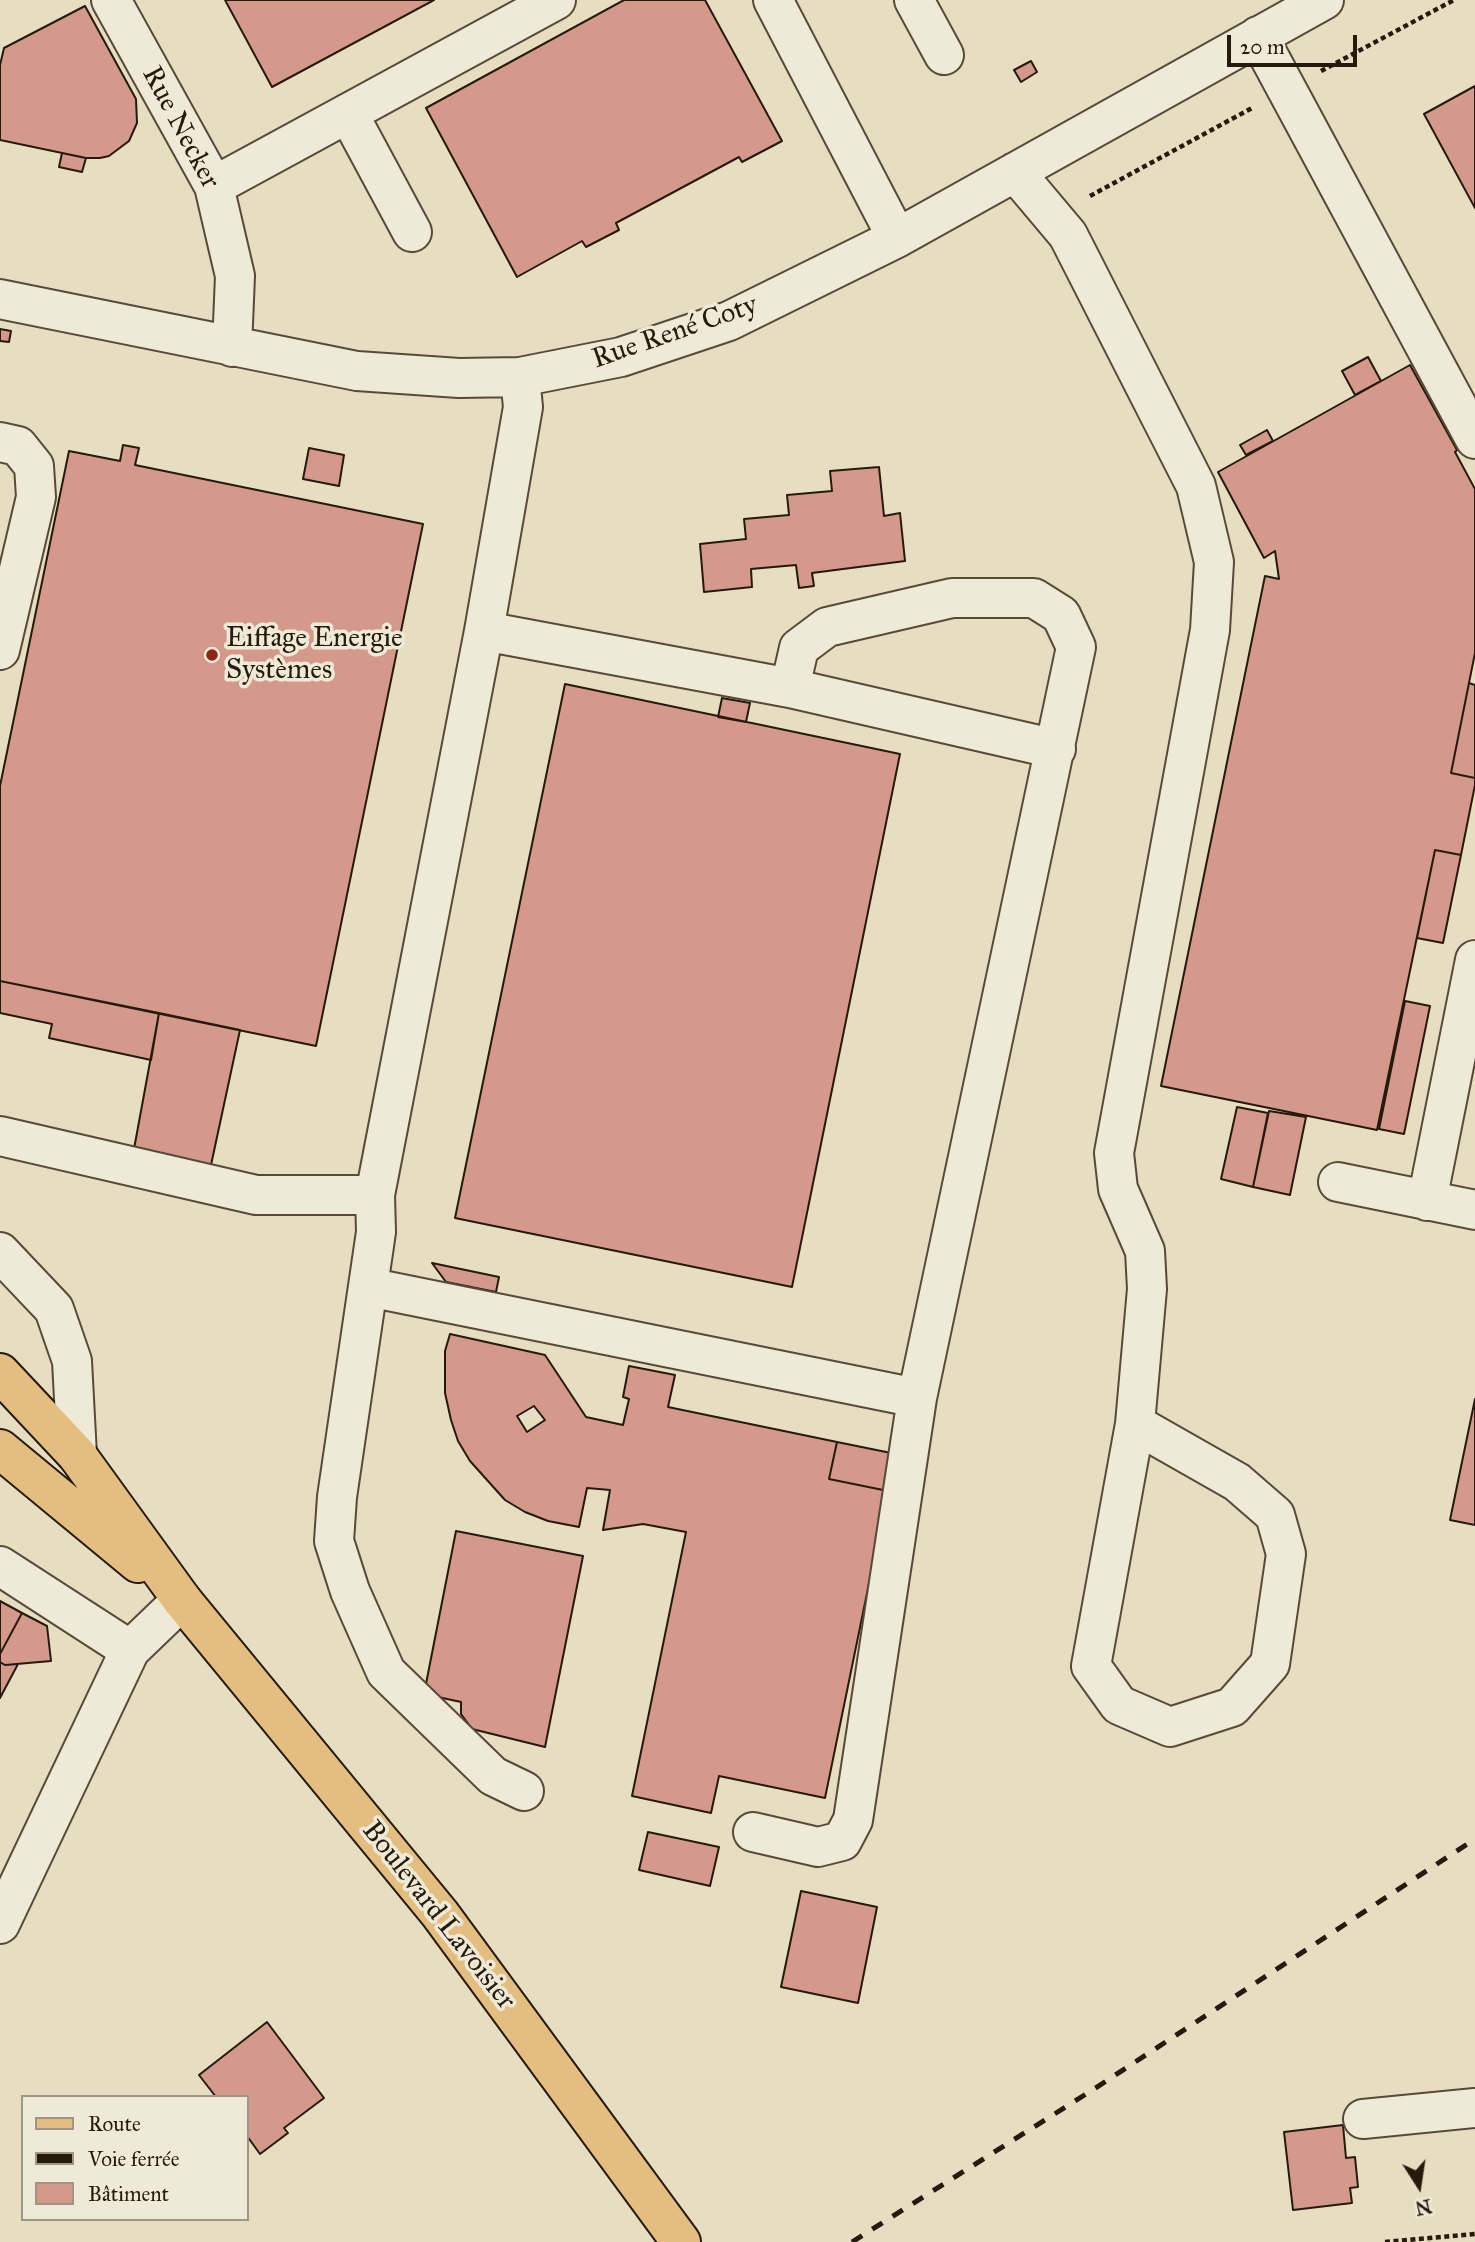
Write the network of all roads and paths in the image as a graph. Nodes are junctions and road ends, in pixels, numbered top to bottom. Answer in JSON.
{"nodes":[{"id":1,"x":111,"y":0,"type":"edge"},
{"id":2,"x":556,"y":0,"type":"edge"},
{"id":3,"x":773,"y":0,"type":"edge"},
{"id":4,"x":914,"y":0,"type":"edge"},
{"id":5,"x":1324,"y":0,"type":"edge"},
{"id":6,"x":1263,"y":21,"type":"edge"},
{"id":7,"x":944,"y":55,"type":"dead end"},
{"id":8,"x":348,"y":113,"type":"junction"},
{"id":9,"x":1015,"y":172,"type":"junction"},
{"id":10,"x":214,"y":186,"type":"junction"},
{"id":11,"x":412,"y":232,"type":"dead end"},
{"id":12,"x":897,"y":238,"type":"junction"},
{"id":13,"x":0,"y":299,"type":"edge"},
{"id":14,"x":232,"y":346,"type":"junction"},
{"id":15,"x":520,"y":377,"type":"junction"},
{"id":16,"x":1475,"y":439,"type":"edge"},
{"id":17,"x":0,"y":442,"type":"edge"},
{"id":18,"x":484,"y":631,"type":"junction"},
{"id":19,"x":0,"y":650,"type":"edge"},
{"id":20,"x":790,"y":688,"type":"junction"},
{"id":21,"x":1056,"y":749,"type":"junction"},
{"id":22,"x":1475,"y":960,"type":"edge"},
{"id":23,"x":0,"y":1136,"type":"edge"},
{"id":24,"x":1338,"y":1182,"type":"dead end"},
{"id":25,"x":376,"y":1195,"type":"junction"},
{"id":26,"x":1427,"y":1201,"type":"junction"},
{"id":27,"x":1475,"y":1210,"type":"edge"},
{"id":28,"x":0,"y":1252,"type":"edge"},
{"id":29,"x":368,"y":1287,"type":"junction"},
{"id":30,"x":0,"y":1373,"type":"edge"},
{"id":31,"x":917,"y":1398,"type":"junction"},
{"id":32,"x":1136,"y":1424,"type":"junction"},
{"id":33,"x":0,"y":1449,"type":"edge"},
{"id":34,"x":77,"y":1455,"type":"junction"},
{"id":35,"x":0,"y":1566,"type":"edge"},
{"id":36,"x":182,"y":1600,"type":"junction"},
{"id":37,"x":130,"y":1650,"type":"junction"},
{"id":38,"x":524,"y":1791,"type":"dead end"},
{"id":39,"x":753,"y":1832,"type":"dead end"},
{"id":40,"x":0,"y":1924,"type":"edge"},
{"id":41,"x":1475,"y":2108,"type":"edge"},
{"id":42,"x":1363,"y":2119,"type":"dead end"},
{"id":43,"x":1475,"y":2234,"type":"edge"},
{"id":44,"x":681,"y":2242,"type":"edge"},
{"id":45,"x":1385,"y":2242,"type":"edge"}],
"edges":[{"from":1,"to":10,"type":"street","name":"Rue Necker"},
{"from":2,"to":8,"type":"street"},
{"from":3,"to":12,"type":"street"},
{"from":4,"to":7,"type":"street"},
{"from":5,"to":6,"type":"street","name":"Rue René Coty"},
{"from":6,"to":9,"type":"street","name":"Rue René Coty"},
{"from":6,"to":16,"type":"street"},
{"from":8,"to":10,"type":"street"},
{"from":8,"to":11,"type":"street"},
{"from":9,"to":12,"type":"street","name":"Rue René Coty"},
{"from":9,"to":32,"type":"street"},
{"from":10,"to":14,"type":"street","name":"Rue Necker"},
{"from":12,"to":15,"type":"street","name":"Rue René Coty"},
{"from":13,"to":14,"type":"street","name":"Rue René Coty"},
{"from":14,"to":15,"type":"street","name":"Rue René Coty"},
{"from":15,"to":18,"type":"street"},
{"from":17,"to":19,"type":"street"},
{"from":18,"to":20,"type":"street"},
{"from":18,"to":25,"type":"street"},
{"from":20,"to":21,"type":"street"},
{"from":20,"to":21,"type":"street"},
{"from":21,"to":31,"type":"street"},
{"from":22,"to":26,"type":"street"},
{"from":23,"to":25,"type":"street"},
{"from":24,"to":26,"type":"street"},
{"from":25,"to":29,"type":"street"},
{"from":26,"to":27,"type":"street"},
{"from":28,"to":34,"type":"street"},
{"from":29,"to":31,"type":"street"},
{"from":29,"to":38,"type":"street"},
{"from":30,"to":34,"type":"main road","name":"Boulevard Lavoisier"},
{"from":31,"to":39,"type":"street"},
{"from":32,"to":32,"type":"street"},
{"from":33,"to":36,"type":"main road","name":"Boulevard Lavoisier"},
{"from":34,"to":36,"type":"main road","name":"Boulevard Lavoisier"},
{"from":35,"to":37,"type":"street"},
{"from":36,"to":37,"type":"street"},
{"from":36,"to":44,"type":"main road","name":"Boulevard Lavoisier"},
{"from":37,"to":40,"type":"street"},
{"from":41,"to":42,"type":"street"},
{"from":43,"to":45,"type":"path"}]}
